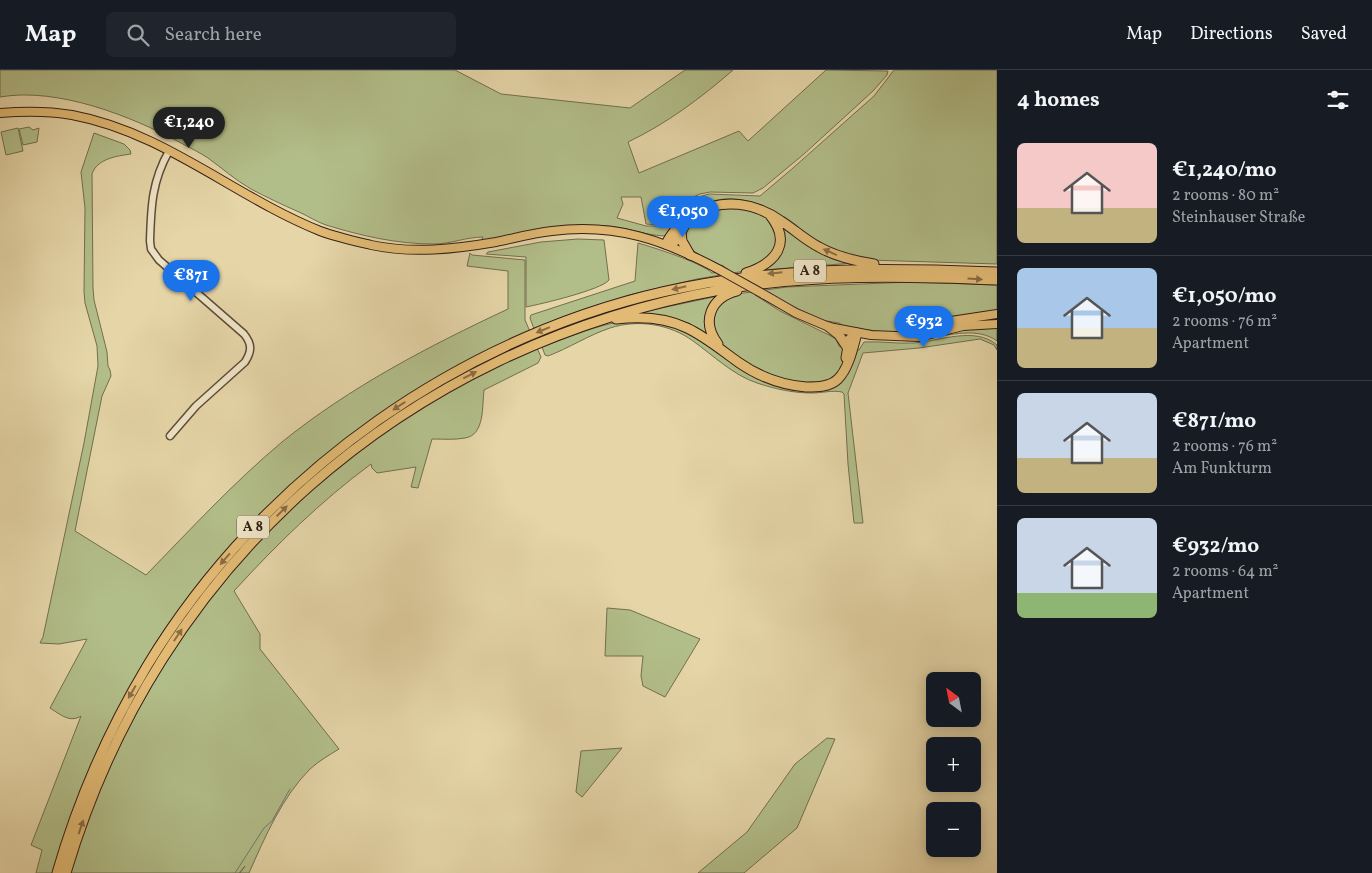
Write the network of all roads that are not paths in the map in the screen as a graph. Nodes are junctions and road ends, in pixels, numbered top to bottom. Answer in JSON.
{"nodes":[{"id":1,"x":0,"y":113,"type":"edge"},
{"id":2,"x":169,"y":151,"type":"junction"},
{"id":3,"x":768,"y":214,"type":"junction"},
{"id":4,"x":693,"y":216,"type":"junction"},
{"id":5,"x":681,"y":231,"type":"junction"},
{"id":6,"x":666,"y":244,"type":"junction"},
{"id":7,"x":690,"y":254,"type":"junction"},
{"id":8,"x":894,"y":268,"type":"junction"},
{"id":9,"x":997,"y":272,"type":"edge"},
{"id":10,"x":727,"y":280,"type":"junction"},
{"id":11,"x":997,"y":280,"type":"edge"},
{"id":12,"x":767,"y":284,"type":"junction"},
{"id":13,"x":997,"y":314,"type":"edge"},
{"id":14,"x":596,"y":320,"type":"junction"},
{"id":15,"x":997,"y":324,"type":"edge"},
{"id":16,"x":829,"y":327,"type":"junction"},
{"id":17,"x":857,"y":333,"type":"junction"},
{"id":18,"x":899,"y":336,"type":"junction"},
{"id":19,"x":847,"y":347,"type":"junction"},
{"id":20,"x":723,"y":350,"type":"junction"},
{"id":21,"x":846,"y":366,"type":"junction"},
{"id":22,"x":170,"y":436,"type":"dead end"},
{"id":23,"x":56,"y":873,"type":"edge"},
{"id":24,"x":66,"y":873,"type":"edge"}],
"edges":[{"from":1,"to":2,"type":"main road"},
{"from":2,"to":6,"type":"main road"},
{"from":2,"to":22,"type":"street"},
{"from":3,"to":4,"type":"highway"},
{"from":8,"to":3,"type":"highway","one_way":true},
{"from":3,"to":10,"type":"highway"},
{"from":4,"to":5,"type":"highway"},
{"from":4,"to":6,"type":"highway"},
{"from":5,"to":6,"type":"highway"},
{"from":5,"to":7,"type":"highway"},
{"from":6,"to":7,"type":"main road"},
{"from":7,"to":16,"type":"main road","bridge":true},
{"from":8,"to":9,"type":"highway","number":"A 8"},
{"from":8,"to":10,"type":"highway","number":"A 8","one_way":true},
{"from":10,"to":23,"type":"highway","number":"A 8","one_way":true},
{"from":12,"to":11,"type":"highway","number":"A 8","one_way":true},
{"from":12,"to":14,"type":"highway","number":"A 8"},
{"from":12,"to":20,"type":"highway"},
{"from":13,"to":18,"type":"main road"},
{"from":14,"to":20,"type":"highway"},
{"from":24,"to":14,"type":"highway","number":"A 8","one_way":true},
{"from":15,"to":18,"type":"main road"},
{"from":16,"to":17,"type":"main road"},
{"from":16,"to":19,"type":"highway"},
{"from":17,"to":18,"type":"main road"},
{"from":17,"to":19,"type":"highway"},
{"from":17,"to":21,"type":"highway"},
{"from":19,"to":21,"type":"highway"},
{"from":20,"to":21,"type":"highway"}]}
